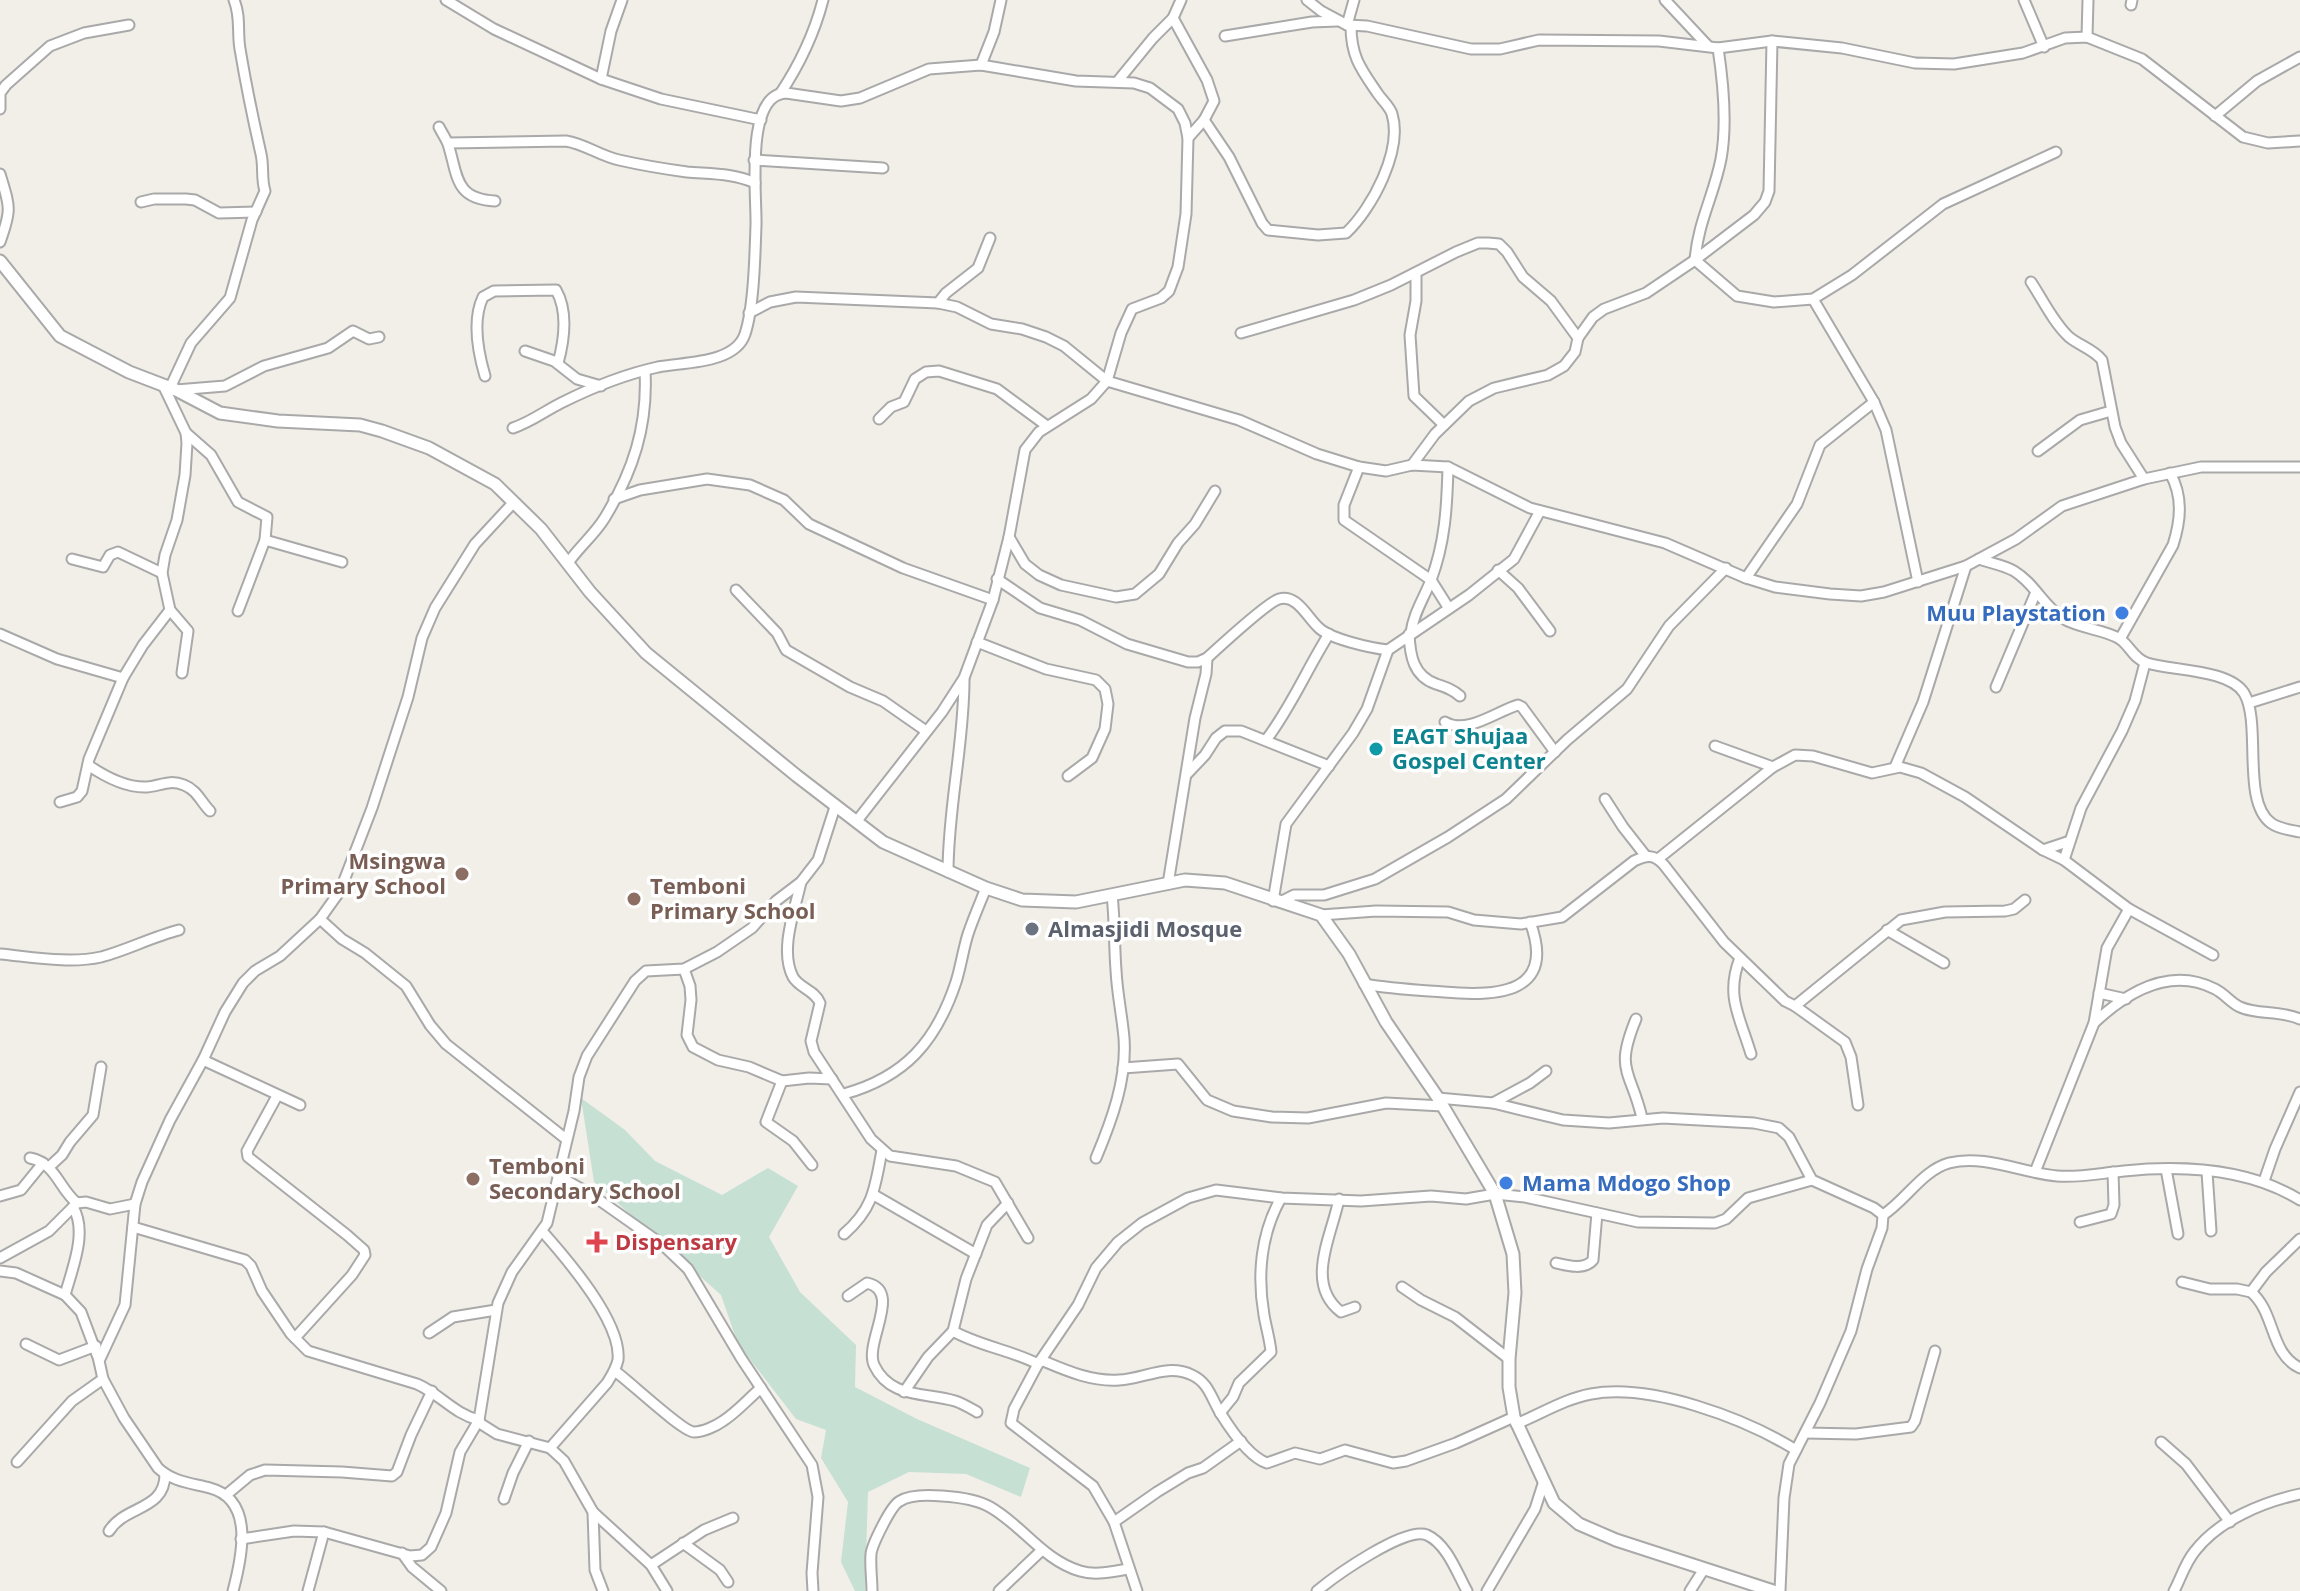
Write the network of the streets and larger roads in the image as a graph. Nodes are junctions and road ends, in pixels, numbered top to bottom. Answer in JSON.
{"nodes":[{"id":1,"x":234,"y":0,"type":"edge"},
{"id":2,"x":446,"y":0,"type":"edge"},
{"id":3,"x":622,"y":0,"type":"edge"},
{"id":4,"x":823,"y":0,"type":"edge"},
{"id":5,"x":1001,"y":0,"type":"edge"},
{"id":6,"x":1181,"y":0,"type":"edge"},
{"id":7,"x":1307,"y":0,"type":"edge"},
{"id":8,"x":1354,"y":0,"type":"edge"},
{"id":9,"x":1665,"y":0,"type":"edge"},
{"id":10,"x":2024,"y":0,"type":"edge"},
{"id":11,"x":2088,"y":0,"type":"edge"},
{"id":12,"x":1173,"y":18,"type":"junction"},
{"id":13,"x":1345,"y":24,"type":"junction"},
{"id":14,"x":129,"y":25,"type":"dead end"},
{"id":15,"x":1225,"y":36,"type":"dead end"},
{"id":16,"x":2087,"y":37,"type":"junction"},
{"id":17,"x":1772,"y":41,"type":"junction"},
{"id":18,"x":1713,"y":47,"type":"junction"},
{"id":19,"x":2044,"y":47,"type":"junction"},
{"id":20,"x":2300,"y":57,"type":"edge"},
{"id":21,"x":981,"y":65,"type":"junction"},
{"id":22,"x":601,"y":79,"type":"junction"},
{"id":23,"x":1117,"y":82,"type":"junction"},
{"id":24,"x":780,"y":94,"type":"junction"},
{"id":25,"x":0,"y":109,"type":"edge"},
{"id":26,"x":2215,"y":116,"type":"junction"},
{"id":27,"x":761,"y":120,"type":"junction"},
{"id":28,"x":1204,"y":120,"type":"junction"},
{"id":29,"x":439,"y":127,"type":"dead end"},
{"id":30,"x":1188,"y":138,"type":"junction"},
{"id":31,"x":2300,"y":141,"type":"edge"},
{"id":32,"x":448,"y":143,"type":"junction"},
{"id":33,"x":2056,"y":152,"type":"dead end"},
{"id":34,"x":754,"y":160,"type":"junction"},
{"id":35,"x":883,"y":168,"type":"dead end"},
{"id":36,"x":0,"y":174,"type":"edge"},
{"id":37,"x":755,"y":183,"type":"junction"},
{"id":38,"x":495,"y":201,"type":"dead end"},
{"id":39,"x":141,"y":202,"type":"dead end"},
{"id":40,"x":256,"y":212,"type":"junction"},
{"id":41,"x":990,"y":238,"type":"dead end"},
{"id":42,"x":0,"y":242,"type":"edge"},
{"id":43,"x":1695,"y":260,"type":"junction"},
{"id":44,"x":0,"y":261,"type":"edge"},
{"id":45,"x":1416,"y":273,"type":"junction"},
{"id":46,"x":2031,"y":282,"type":"dead end"},
{"id":47,"x":1813,"y":299,"type":"junction"},
{"id":48,"x":938,"y":303,"type":"junction"},
{"id":49,"x":749,"y":313,"type":"junction"},
{"id":50,"x":1241,"y":333,"type":"dead end"},
{"id":51,"x":379,"y":337,"type":"dead end"},
{"id":52,"x":1578,"y":338,"type":"junction"},
{"id":53,"x":525,"y":351,"type":"dead end"},
{"id":54,"x":558,"y":363,"type":"junction"},
{"id":55,"x":645,"y":371,"type":"junction"},
{"id":56,"x":485,"y":376,"type":"dead end"},
{"id":57,"x":1107,"y":381,"type":"junction"},
{"id":58,"x":601,"y":386,"type":"junction"},
{"id":59,"x":170,"y":388,"type":"junction"},
{"id":60,"x":1874,"y":402,"type":"junction"},
{"id":61,"x":2111,"y":411,"type":"junction"},
{"id":62,"x":879,"y":419,"type":"dead end"},
{"id":63,"x":1444,"y":425,"type":"junction"},
{"id":64,"x":1047,"y":426,"type":"junction"},
{"id":65,"x":513,"y":428,"type":"dead end"},
{"id":66,"x":186,"y":433,"type":"junction"},
{"id":67,"x":2038,"y":451,"type":"dead end"},
{"id":68,"x":1412,"y":465,"type":"junction"},
{"id":69,"x":1359,"y":467,"type":"junction"},
{"id":70,"x":1448,"y":467,"type":"junction"},
{"id":71,"x":2300,"y":467,"type":"edge"},
{"id":72,"x":2170,"y":473,"type":"junction"},
{"id":73,"x":2144,"y":479,"type":"junction"},
{"id":74,"x":1215,"y":491,"type":"dead end"},
{"id":75,"x":614,"y":499,"type":"junction"},
{"id":76,"x":513,"y":503,"type":"junction"},
{"id":77,"x":1540,"y":511,"type":"junction"},
{"id":78,"x":1009,"y":537,"type":"junction"},
{"id":79,"x":265,"y":540,"type":"junction"},
{"id":80,"x":72,"y":559,"type":"dead end"},
{"id":81,"x":1979,"y":559,"type":"junction"},
{"id":82,"x":342,"y":562,"type":"dead end"},
{"id":83,"x":568,"y":563,"type":"junction"},
{"id":84,"x":1966,"y":566,"type":"junction"},
{"id":85,"x":1726,"y":568,"type":"junction"},
{"id":86,"x":1498,"y":570,"type":"junction"},
{"id":87,"x":162,"y":573,"type":"junction"},
{"id":88,"x":1746,"y":578,"type":"junction"},
{"id":89,"x":997,"y":579,"type":"junction"},
{"id":90,"x":1431,"y":580,"type":"junction"},
{"id":91,"x":1918,"y":582,"type":"junction"},
{"id":92,"x":736,"y":590,"type":"dead end"},
{"id":93,"x":2036,"y":592,"type":"junction"},
{"id":94,"x":993,"y":600,"type":"junction"},
{"id":95,"x":1448,"y":607,"type":"junction"},
{"id":96,"x":170,"y":610,"type":"junction"},
{"id":97,"x":238,"y":611,"type":"dead end"},
{"id":98,"x":1550,"y":631,"type":"dead end"},
{"id":99,"x":0,"y":634,"type":"edge"},
{"id":100,"x":1329,"y":634,"type":"junction"},
{"id":101,"x":1410,"y":634,"type":"junction"},
{"id":102,"x":2120,"y":639,"type":"junction"},
{"id":103,"x":977,"y":642,"type":"junction"},
{"id":104,"x":1388,"y":650,"type":"junction"},
{"id":105,"x":1207,"y":658,"type":"junction"},
{"id":106,"x":2145,"y":663,"type":"junction"},
{"id":107,"x":182,"y":673,"type":"dead end"},
{"id":108,"x":123,"y":678,"type":"junction"},
{"id":109,"x":964,"y":678,"type":"junction"},
{"id":110,"x":1996,"y":687,"type":"dead end"},
{"id":111,"x":2300,"y":687,"type":"edge"},
{"id":112,"x":1460,"y":696,"type":"dead end"},
{"id":113,"x":2249,"y":703,"type":"junction"},
{"id":114,"x":1445,"y":722,"type":"dead end"},
{"id":115,"x":926,"y":731,"type":"junction"},
{"id":116,"x":1266,"y":740,"type":"junction"},
{"id":117,"x":1715,"y":746,"type":"dead end"},
{"id":118,"x":1555,"y":752,"type":"junction"},
{"id":119,"x":88,"y":765,"type":"junction"},
{"id":120,"x":1329,"y":766,"type":"junction"},
{"id":121,"x":1773,"y":767,"type":"junction"},
{"id":122,"x":1895,"y":767,"type":"junction"},
{"id":123,"x":1068,"y":776,"type":"dead end"},
{"id":124,"x":1186,"y":776,"type":"junction"},
{"id":125,"x":1605,"y":799,"type":"dead end"},
{"id":126,"x":60,"y":802,"type":"dead end"},
{"id":127,"x":835,"y":807,"type":"junction"},
{"id":128,"x":210,"y":811,"type":"dead end"},
{"id":129,"x":856,"y":822,"type":"junction"},
{"id":130,"x":2300,"y":832,"type":"edge"},
{"id":131,"x":2070,"y":841,"type":"junction"},
{"id":132,"x":2043,"y":850,"type":"junction"},
{"id":133,"x":1645,"y":855,"type":"junction"},
{"id":134,"x":1658,"y":859,"type":"junction"},
{"id":135,"x":2064,"y":860,"type":"junction"},
{"id":136,"x":948,"y":872,"type":"junction"},
{"id":137,"x":801,"y":882,"type":"junction"},
{"id":138,"x":1168,"y":884,"type":"junction"},
{"id":139,"x":986,"y":888,"type":"junction"},
{"id":140,"x":1112,"y":895,"type":"junction"},
{"id":141,"x":2025,"y":900,"type":"dead end"},
{"id":142,"x":1277,"y":902,"type":"junction"},
{"id":143,"x":2129,"y":909,"type":"junction"},
{"id":144,"x":1321,"y":915,"type":"junction"},
{"id":145,"x":320,"y":919,"type":"junction"},
{"id":146,"x":1530,"y":922,"type":"junction"},
{"id":147,"x":179,"y":930,"type":"dead end"},
{"id":148,"x":1887,"y":930,"type":"junction"},
{"id":149,"x":0,"y":954,"type":"edge"},
{"id":150,"x":2213,"y":955,"type":"dead end"},
{"id":151,"x":1740,"y":958,"type":"junction"},
{"id":152,"x":1944,"y":963,"type":"dead end"},
{"id":153,"x":684,"y":969,"type":"junction"},
{"id":154,"x":1364,"y":984,"type":"junction"},
{"id":155,"x":2099,"y":993,"type":"junction"},
{"id":156,"x":2126,"y":999,"type":"junction"},
{"id":157,"x":1795,"y":1006,"type":"junction"},
{"id":158,"x":1636,"y":1019,"type":"dead end"},
{"id":159,"x":2300,"y":1019,"type":"edge"},
{"id":160,"x":2094,"y":1023,"type":"junction"},
{"id":161,"x":1751,"y":1054,"type":"dead end"},
{"id":162,"x":203,"y":1060,"type":"junction"},
{"id":163,"x":101,"y":1067,"type":"dead end"},
{"id":164,"x":1123,"y":1068,"type":"junction"},
{"id":165,"x":1546,"y":1071,"type":"dead end"},
{"id":166,"x":832,"y":1079,"type":"junction"},
{"id":167,"x":782,"y":1081,"type":"junction"},
{"id":168,"x":2300,"y":1092,"type":"edge"},
{"id":169,"x":844,"y":1094,"type":"junction"},
{"id":170,"x":277,"y":1096,"type":"junction"},
{"id":171,"x":1440,"y":1102,"type":"junction"},
{"id":172,"x":1493,"y":1103,"type":"junction"},
{"id":173,"x":300,"y":1105,"type":"dead end"},
{"id":174,"x":1858,"y":1105,"type":"dead end"},
{"id":175,"x":1642,"y":1118,"type":"junction"},
{"id":176,"x":566,"y":1139,"type":"junction"},
{"id":177,"x":882,"y":1150,"type":"junction"},
{"id":178,"x":30,"y":1158,"type":"dead end"},
{"id":179,"x":1096,"y":1158,"type":"dead end"},
{"id":180,"x":46,"y":1165,"type":"junction"},
{"id":181,"x":812,"y":1165,"type":"dead end"},
{"id":182,"x":2166,"y":1169,"type":"junction"},
{"id":183,"x":2035,"y":1172,"type":"junction"},
{"id":184,"x":2113,"y":1172,"type":"junction"},
{"id":185,"x":2207,"y":1172,"type":"junction"},
{"id":186,"x":560,"y":1177,"type":"junction"},
{"id":187,"x":1812,"y":1180,"type":"junction"},
{"id":188,"x":2264,"y":1181,"type":"junction"},
{"id":189,"x":1495,"y":1194,"type":"junction"},
{"id":190,"x":874,"y":1195,"type":"junction"},
{"id":191,"x":0,"y":1196,"type":"edge"},
{"id":192,"x":1281,"y":1198,"type":"junction"},
{"id":193,"x":1339,"y":1199,"type":"junction"},
{"id":194,"x":2300,"y":1200,"type":"edge"},
{"id":195,"x":1008,"y":1203,"type":"junction"},
{"id":196,"x":135,"y":1204,"type":"junction"},
{"id":197,"x":75,"y":1205,"type":"junction"},
{"id":198,"x":1597,"y":1213,"type":"junction"},
{"id":199,"x":1883,"y":1215,"type":"junction"},
{"id":200,"x":2080,"y":1222,"type":"dead end"},
{"id":201,"x":133,"y":1227,"type":"junction"},
{"id":202,"x":542,"y":1231,"type":"junction"},
{"id":203,"x":2211,"y":1231,"type":"dead end"},
{"id":204,"x":844,"y":1234,"type":"dead end"},
{"id":205,"x":2178,"y":1234,"type":"dead end"},
{"id":206,"x":1028,"y":1238,"type":"dead end"},
{"id":207,"x":2300,"y":1239,"type":"edge"},
{"id":208,"x":976,"y":1254,"type":"junction"},
{"id":209,"x":0,"y":1258,"type":"edge"},
{"id":210,"x":1556,"y":1263,"type":"dead end"},
{"id":211,"x":0,"y":1271,"type":"edge"},
{"id":212,"x":2182,"y":1282,"type":"dead end"},
{"id":213,"x":1402,"y":1287,"type":"dead end"},
{"id":214,"x":2251,"y":1292,"type":"junction"},
{"id":215,"x":65,"y":1295,"type":"junction"},
{"id":216,"x":848,"y":1296,"type":"dead end"},
{"id":217,"x":1355,"y":1307,"type":"dead end"},
{"id":218,"x":496,"y":1310,"type":"junction"},
{"id":219,"x":953,"y":1331,"type":"junction"},
{"id":220,"x":429,"y":1333,"type":"dead end"},
{"id":221,"x":295,"y":1338,"type":"junction"},
{"id":222,"x":26,"y":1344,"type":"dead end"},
{"id":223,"x":96,"y":1346,"type":"junction"},
{"id":224,"x":1935,"y":1351,"type":"dead end"},
{"id":225,"x":1509,"y":1359,"type":"junction"},
{"id":226,"x":99,"y":1361,"type":"junction"},
{"id":227,"x":1040,"y":1362,"type":"junction"},
{"id":228,"x":2300,"y":1368,"type":"edge"},
{"id":229,"x":615,"y":1371,"type":"junction"},
{"id":230,"x":103,"y":1379,"type":"junction"},
{"id":231,"x":761,"y":1388,"type":"junction"},
{"id":232,"x":432,"y":1391,"type":"junction"},
{"id":233,"x":904,"y":1392,"type":"junction"},
{"id":234,"x":977,"y":1412,"type":"dead end"},
{"id":235,"x":1220,"y":1413,"type":"junction"},
{"id":236,"x":478,"y":1421,"type":"junction"},
{"id":237,"x":1515,"y":1421,"type":"junction"},
{"id":238,"x":1805,"y":1433,"type":"junction"},
{"id":239,"x":529,"y":1441,"type":"junction"},
{"id":240,"x":1241,"y":1441,"type":"junction"},
{"id":241,"x":2161,"y":1442,"type":"dead end"},
{"id":242,"x":550,"y":1448,"type":"junction"},
{"id":243,"x":1796,"y":1450,"type":"junction"},
{"id":244,"x":17,"y":1462,"type":"dead end"},
{"id":245,"x":165,"y":1474,"type":"junction"},
{"id":246,"x":1543,"y":1484,"type":"junction"},
{"id":247,"x":2300,"y":1494,"type":"edge"},
{"id":248,"x":226,"y":1495,"type":"junction"},
{"id":249,"x":504,"y":1499,"type":"dead end"},
{"id":250,"x":593,"y":1512,"type":"junction"},
{"id":251,"x":733,"y":1518,"type":"dead end"},
{"id":252,"x":1114,"y":1522,"type":"junction"},
{"id":253,"x":2230,"y":1522,"type":"junction"},
{"id":254,"x":109,"y":1531,"type":"dead end"},
{"id":255,"x":324,"y":1532,"type":"junction"},
{"id":256,"x":241,"y":1539,"type":"junction"},
{"id":257,"x":683,"y":1543,"type":"junction"},
{"id":258,"x":1042,"y":1550,"type":"junction"},
{"id":259,"x":402,"y":1553,"type":"junction"},
{"id":260,"x":651,"y":1565,"type":"junction"},
{"id":261,"x":1129,"y":1569,"type":"junction"},
{"id":262,"x":1704,"y":1569,"type":"junction"},
{"id":263,"x":728,"y":1582,"type":"dead end"},
{"id":264,"x":233,"y":1591,"type":"edge"},
{"id":265,"x":308,"y":1591,"type":"edge"},
{"id":266,"x":441,"y":1591,"type":"edge"},
{"id":267,"x":603,"y":1591,"type":"edge"},
{"id":268,"x":667,"y":1591,"type":"edge"},
{"id":269,"x":813,"y":1591,"type":"edge"},
{"id":270,"x":872,"y":1591,"type":"edge"},
{"id":271,"x":999,"y":1591,"type":"edge"},
{"id":272,"x":1137,"y":1591,"type":"edge"},
{"id":273,"x":1317,"y":1591,"type":"edge"},
{"id":274,"x":1467,"y":1591,"type":"edge"},
{"id":275,"x":1487,"y":1591,"type":"edge"},
{"id":276,"x":1690,"y":1591,"type":"edge"},
{"id":277,"x":1773,"y":1591,"type":"edge"},
{"id":278,"x":1780,"y":1591,"type":"edge"},
{"id":279,"x":2174,"y":1591,"type":"edge"}],
"edges":[{"from":1,"to":40,"type":"street"},
{"from":2,"to":22,"type":"street"},
{"from":3,"to":22,"type":"street"},
{"from":4,"to":24,"type":"street"},
{"from":5,"to":21,"type":"street"},
{"from":6,"to":12,"type":"street"},
{"from":7,"to":13,"type":"street"},
{"from":8,"to":13,"type":"street"},
{"from":9,"to":18,"type":"street"},
{"from":10,"to":19,"type":"street"},
{"from":11,"to":16,"type":"street"},
{"from":12,"to":23,"type":"street"},
{"from":12,"to":28,"type":"street"},
{"from":13,"to":15,"type":"street"},
{"from":13,"to":18,"type":"street"},
{"from":13,"to":28,"type":"street"},
{"from":14,"to":25,"type":"street"},
{"from":16,"to":19,"type":"street"},
{"from":16,"to":26,"type":"street"},
{"from":17,"to":18,"type":"street"},
{"from":17,"to":19,"type":"street"},
{"from":17,"to":43,"type":"street"},
{"from":18,"to":43,"type":"street"},
{"from":20,"to":26,"type":"street"},
{"from":21,"to":23,"type":"street"},
{"from":21,"to":24,"type":"street"},
{"from":22,"to":27,"type":"street"},
{"from":23,"to":30,"type":"street"},
{"from":24,"to":27,"type":"street"},
{"from":26,"to":31,"type":"street"},
{"from":27,"to":34,"type":"street"},
{"from":28,"to":30,"type":"street"},
{"from":29,"to":32,"type":"street"},
{"from":30,"to":57,"type":"street"},
{"from":32,"to":37,"type":"street"},
{"from":32,"to":38,"type":"street"},
{"from":33,"to":47,"type":"street"},
{"from":34,"to":35,"type":"street"},
{"from":34,"to":37,"type":"street"},
{"from":36,"to":42,"type":"street"},
{"from":37,"to":49,"type":"street"},
{"from":39,"to":40,"type":"street"},
{"from":40,"to":59,"type":"street"},
{"from":41,"to":48,"type":"street"},
{"from":43,"to":47,"type":"street"},
{"from":43,"to":52,"type":"street"},
{"from":44,"to":59,"type":"street"},
{"from":45,"to":50,"type":"street"},
{"from":45,"to":52,"type":"street"},
{"from":45,"to":63,"type":"street"},
{"from":46,"to":61,"type":"street"},
{"from":47,"to":60,"type":"street"},
{"from":48,"to":49,"type":"street"},
{"from":48,"to":57,"type":"street"},
{"from":49,"to":55,"type":"street"},
{"from":51,"to":59,"type":"street"},
{"from":52,"to":63,"type":"street"},
{"from":53,"to":54,"type":"street"},
{"from":54,"to":56,"type":"street"},
{"from":54,"to":58,"type":"street"},
{"from":55,"to":58,"type":"street"},
{"from":55,"to":75,"type":"street"},
{"from":57,"to":64,"type":"street"},
{"from":57,"to":69,"type":"street"},
{"from":58,"to":65,"type":"street"},
{"from":59,"to":66,"type":"street"},
{"from":59,"to":76,"type":"street"},
{"from":60,"to":88,"type":"street"},
{"from":60,"to":91,"type":"street"},
{"from":61,"to":67,"type":"street"},
{"from":61,"to":73,"type":"street"},
{"from":62,"to":64,"type":"street"},
{"from":63,"to":68,"type":"street"},
{"from":64,"to":78,"type":"street"},
{"from":66,"to":79,"type":"street"},
{"from":66,"to":87,"type":"street"},
{"from":68,"to":69,"type":"street"},
{"from":68,"to":70,"type":"street"},
{"from":69,"to":90,"type":"street"},
{"from":70,"to":77,"type":"street"},
{"from":70,"to":90,"type":"street"},
{"from":71,"to":72,"type":"street"},
{"from":72,"to":73,"type":"street"},
{"from":72,"to":102,"type":"street"},
{"from":73,"to":81,"type":"street"},
{"from":74,"to":78,"type":"street"},
{"from":75,"to":83,"type":"street"},
{"from":75,"to":94,"type":"street"},
{"from":76,"to":83,"type":"street"},
{"from":76,"to":145,"type":"street"},
{"from":77,"to":85,"type":"street"},
{"from":77,"to":86,"type":"street"},
{"from":78,"to":89,"type":"street"},
{"from":79,"to":82,"type":"street"},
{"from":79,"to":97,"type":"street"},
{"from":80,"to":87,"type":"street"},
{"from":81,"to":84,"type":"street"},
{"from":81,"to":93,"type":"street"},
{"from":83,"to":127,"type":"street"},
{"from":84,"to":91,"type":"street"},
{"from":84,"to":122,"type":"street"},
{"from":85,"to":88,"type":"street"},
{"from":85,"to":118,"type":"street"},
{"from":86,"to":95,"type":"street"},
{"from":86,"to":98,"type":"street"},
{"from":87,"to":96,"type":"street"},
{"from":88,"to":91,"type":"street"},
{"from":89,"to":94,"type":"street"},
{"from":89,"to":105,"type":"street"},
{"from":90,"to":95,"type":"street"},
{"from":90,"to":101,"type":"street"},
{"from":92,"to":115,"type":"street"},
{"from":93,"to":102,"type":"street"},
{"from":93,"to":110,"type":"street"},
{"from":94,"to":103,"type":"street"},
{"from":95,"to":101,"type":"street"},
{"from":96,"to":107,"type":"street"},
{"from":96,"to":108,"type":"street"},
{"from":99,"to":108,"type":"street"},
{"from":100,"to":104,"type":"street"},
{"from":100,"to":105,"type":"street"},
{"from":100,"to":116,"type":"street"},
{"from":101,"to":104,"type":"street"},
{"from":101,"to":112,"type":"street"},
{"from":102,"to":106,"type":"street"},
{"from":103,"to":109,"type":"street"},
{"from":103,"to":123,"type":"street"},
{"from":104,"to":120,"type":"street"},
{"from":105,"to":124,"type":"street"},
{"from":106,"to":113,"type":"street"},
{"from":106,"to":131,"type":"street"},
{"from":108,"to":119,"type":"street"},
{"from":109,"to":115,"type":"street"},
{"from":109,"to":136,"type":"street"},
{"from":111,"to":113,"type":"street"},
{"from":113,"to":130,"type":"street"},
{"from":114,"to":118,"type":"street"},
{"from":115,"to":129,"type":"street"},
{"from":116,"to":120,"type":"street"},
{"from":116,"to":124,"type":"street"},
{"from":117,"to":121,"type":"street"},
{"from":118,"to":142,"type":"street"},
{"from":119,"to":126,"type":"street"},
{"from":119,"to":128,"type":"street"},
{"from":120,"to":142,"type":"street"},
{"from":121,"to":122,"type":"street"},
{"from":121,"to":134,"type":"street"},
{"from":122,"to":132,"type":"street"},
{"from":124,"to":138,"type":"street"},
{"from":125,"to":133,"type":"street"},
{"from":127,"to":129,"type":"street"},
{"from":127,"to":137,"type":"street"},
{"from":129,"to":136,"type":"street"},
{"from":131,"to":132,"type":"street"},
{"from":131,"to":135,"type":"street"},
{"from":132,"to":135,"type":"street"},
{"from":133,"to":134,"type":"street"},
{"from":133,"to":146,"type":"street"},
{"from":134,"to":151,"type":"street"},
{"from":135,"to":143,"type":"street"},
{"from":136,"to":139,"type":"street"},
{"from":137,"to":153,"type":"street"},
{"from":137,"to":166,"type":"street"},
{"from":138,"to":140,"type":"street"},
{"from":138,"to":142,"type":"street"},
{"from":139,"to":140,"type":"street"},
{"from":139,"to":169,"type":"street"},
{"from":140,"to":164,"type":"street"},
{"from":141,"to":148,"type":"street"},
{"from":142,"to":144,"type":"street"},
{"from":143,"to":150,"type":"street"},
{"from":143,"to":155,"type":"street"},
{"from":144,"to":146,"type":"street"},
{"from":144,"to":154,"type":"street"},
{"from":145,"to":162,"type":"street"},
{"from":145,"to":176,"type":"street"},
{"from":146,"to":154,"type":"street"},
{"from":147,"to":149,"type":"street"},
{"from":148,"to":152,"type":"street"},
{"from":148,"to":157,"type":"street"},
{"from":151,"to":157,"type":"street"},
{"from":151,"to":161,"type":"street"},
{"from":153,"to":167,"type":"street"},
{"from":153,"to":176,"type":"street"},
{"from":154,"to":171,"type":"street"},
{"from":155,"to":156,"type":"street"},
{"from":155,"to":160,"type":"street"},
{"from":156,"to":159,"type":"street"},
{"from":156,"to":160,"type":"street"},
{"from":157,"to":174,"type":"street"},
{"from":158,"to":175,"type":"street"},
{"from":160,"to":183,"type":"street"},
{"from":162,"to":170,"type":"street"},
{"from":162,"to":196,"type":"street"},
{"from":163,"to":180,"type":"street"},
{"from":164,"to":171,"type":"street"},
{"from":164,"to":179,"type":"street"},
{"from":165,"to":172,"type":"street"},
{"from":166,"to":167,"type":"street"},
{"from":166,"to":169,"type":"street"},
{"from":167,"to":181,"type":"street"},
{"from":168,"to":188,"type":"street"},
{"from":169,"to":177,"type":"street"},
{"from":170,"to":173,"type":"street"},
{"from":170,"to":221,"type":"street"},
{"from":171,"to":172,"type":"street"},
{"from":171,"to":189,"type":"street"},
{"from":172,"to":175,"type":"street"},
{"from":175,"to":187,"type":"street"},
{"from":176,"to":186,"type":"street"},
{"from":177,"to":190,"type":"street"},
{"from":177,"to":195,"type":"street"},
{"from":178,"to":180,"type":"street"},
{"from":180,"to":191,"type":"street"},
{"from":180,"to":197,"type":"street"},
{"from":182,"to":184,"type":"street"},
{"from":182,"to":185,"type":"street"},
{"from":182,"to":205,"type":"street"},
{"from":183,"to":184,"type":"street"},
{"from":183,"to":199,"type":"street"},
{"from":184,"to":200,"type":"street"},
{"from":185,"to":188,"type":"street"},
{"from":185,"to":203,"type":"street"},
{"from":186,"to":202,"type":"street"},
{"from":186,"to":231,"type":"street"},
{"from":187,"to":198,"type":"street"},
{"from":187,"to":199,"type":"street"},
{"from":188,"to":194,"type":"street"},
{"from":189,"to":193,"type":"street"},
{"from":189,"to":198,"type":"street"},
{"from":189,"to":225,"type":"street"},
{"from":190,"to":204,"type":"street"},
{"from":190,"to":208,"type":"street"},
{"from":192,"to":193,"type":"street"},
{"from":192,"to":227,"type":"street"},
{"from":192,"to":235,"type":"street"},
{"from":193,"to":217,"type":"street"},
{"from":195,"to":206,"type":"street"},
{"from":195,"to":208,"type":"street"},
{"from":196,"to":197,"type":"street"},
{"from":196,"to":201,"type":"street"},
{"from":197,"to":209,"type":"street"},
{"from":197,"to":215,"type":"street"},
{"from":198,"to":210,"type":"street"},
{"from":199,"to":238,"type":"street"},
{"from":201,"to":221,"type":"street"},
{"from":201,"to":226,"type":"street"},
{"from":202,"to":218,"type":"street"},
{"from":202,"to":229,"type":"street"},
{"from":207,"to":214,"type":"street"},
{"from":208,"to":219,"type":"street"},
{"from":211,"to":215,"type":"street"},
{"from":212,"to":214,"type":"street"},
{"from":213,"to":225,"type":"street"},
{"from":214,"to":228,"type":"street"},
{"from":215,"to":223,"type":"street"},
{"from":216,"to":233,"type":"street"},
{"from":218,"to":220,"type":"street"},
{"from":218,"to":236,"type":"street"},
{"from":219,"to":227,"type":"street"},
{"from":219,"to":233,"type":"street"},
{"from":221,"to":232,"type":"street"},
{"from":222,"to":223,"type":"street"},
{"from":223,"to":226,"type":"street"},
{"from":224,"to":238,"type":"street"},
{"from":225,"to":237,"type":"street"},
{"from":226,"to":230,"type":"street"},
{"from":227,"to":235,"type":"street"},
{"from":227,"to":252,"type":"street"},
{"from":229,"to":231,"type":"street"},
{"from":229,"to":242,"type":"street"},
{"from":230,"to":244,"type":"street"},
{"from":230,"to":245,"type":"street"},
{"from":231,"to":269,"type":"street"},
{"from":232,"to":236,"type":"street"},
{"from":232,"to":248,"type":"street"},
{"from":233,"to":234,"type":"street"},
{"from":235,"to":240,"type":"street"},
{"from":236,"to":239,"type":"street"},
{"from":236,"to":259,"type":"street"},
{"from":237,"to":240,"type":"street"},
{"from":237,"to":243,"type":"street"},
{"from":237,"to":246,"type":"street"},
{"from":238,"to":243,"type":"street"},
{"from":239,"to":242,"type":"street"},
{"from":239,"to":249,"type":"street"},
{"from":240,"to":252,"type":"street"},
{"from":241,"to":253,"type":"street"},
{"from":242,"to":250,"type":"street"},
{"from":243,"to":278,"type":"street"},
{"from":245,"to":248,"type":"street"},
{"from":245,"to":254,"type":"street"},
{"from":246,"to":262,"type":"street"},
{"from":246,"to":275,"type":"street"},
{"from":247,"to":253,"type":"street"},
{"from":248,"to":256,"type":"street"},
{"from":250,"to":260,"type":"street"},
{"from":250,"to":267,"type":"street"},
{"from":251,"to":257,"type":"street"},
{"from":252,"to":261,"type":"street"},
{"from":253,"to":279,"type":"street"},
{"from":255,"to":256,"type":"street"},
{"from":255,"to":259,"type":"street"},
{"from":255,"to":265,"type":"street"},
{"from":256,"to":264,"type":"street"},
{"from":257,"to":260,"type":"street"},
{"from":257,"to":263,"type":"street"},
{"from":258,"to":261,"type":"street"},
{"from":258,"to":270,"type":"street"},
{"from":258,"to":271,"type":"street"},
{"from":259,"to":266,"type":"street"},
{"from":260,"to":268,"type":"street"},
{"from":261,"to":272,"type":"street"},
{"from":262,"to":276,"type":"street"},
{"from":262,"to":277,"type":"street"},
{"from":273,"to":274,"type":"street"}]}
